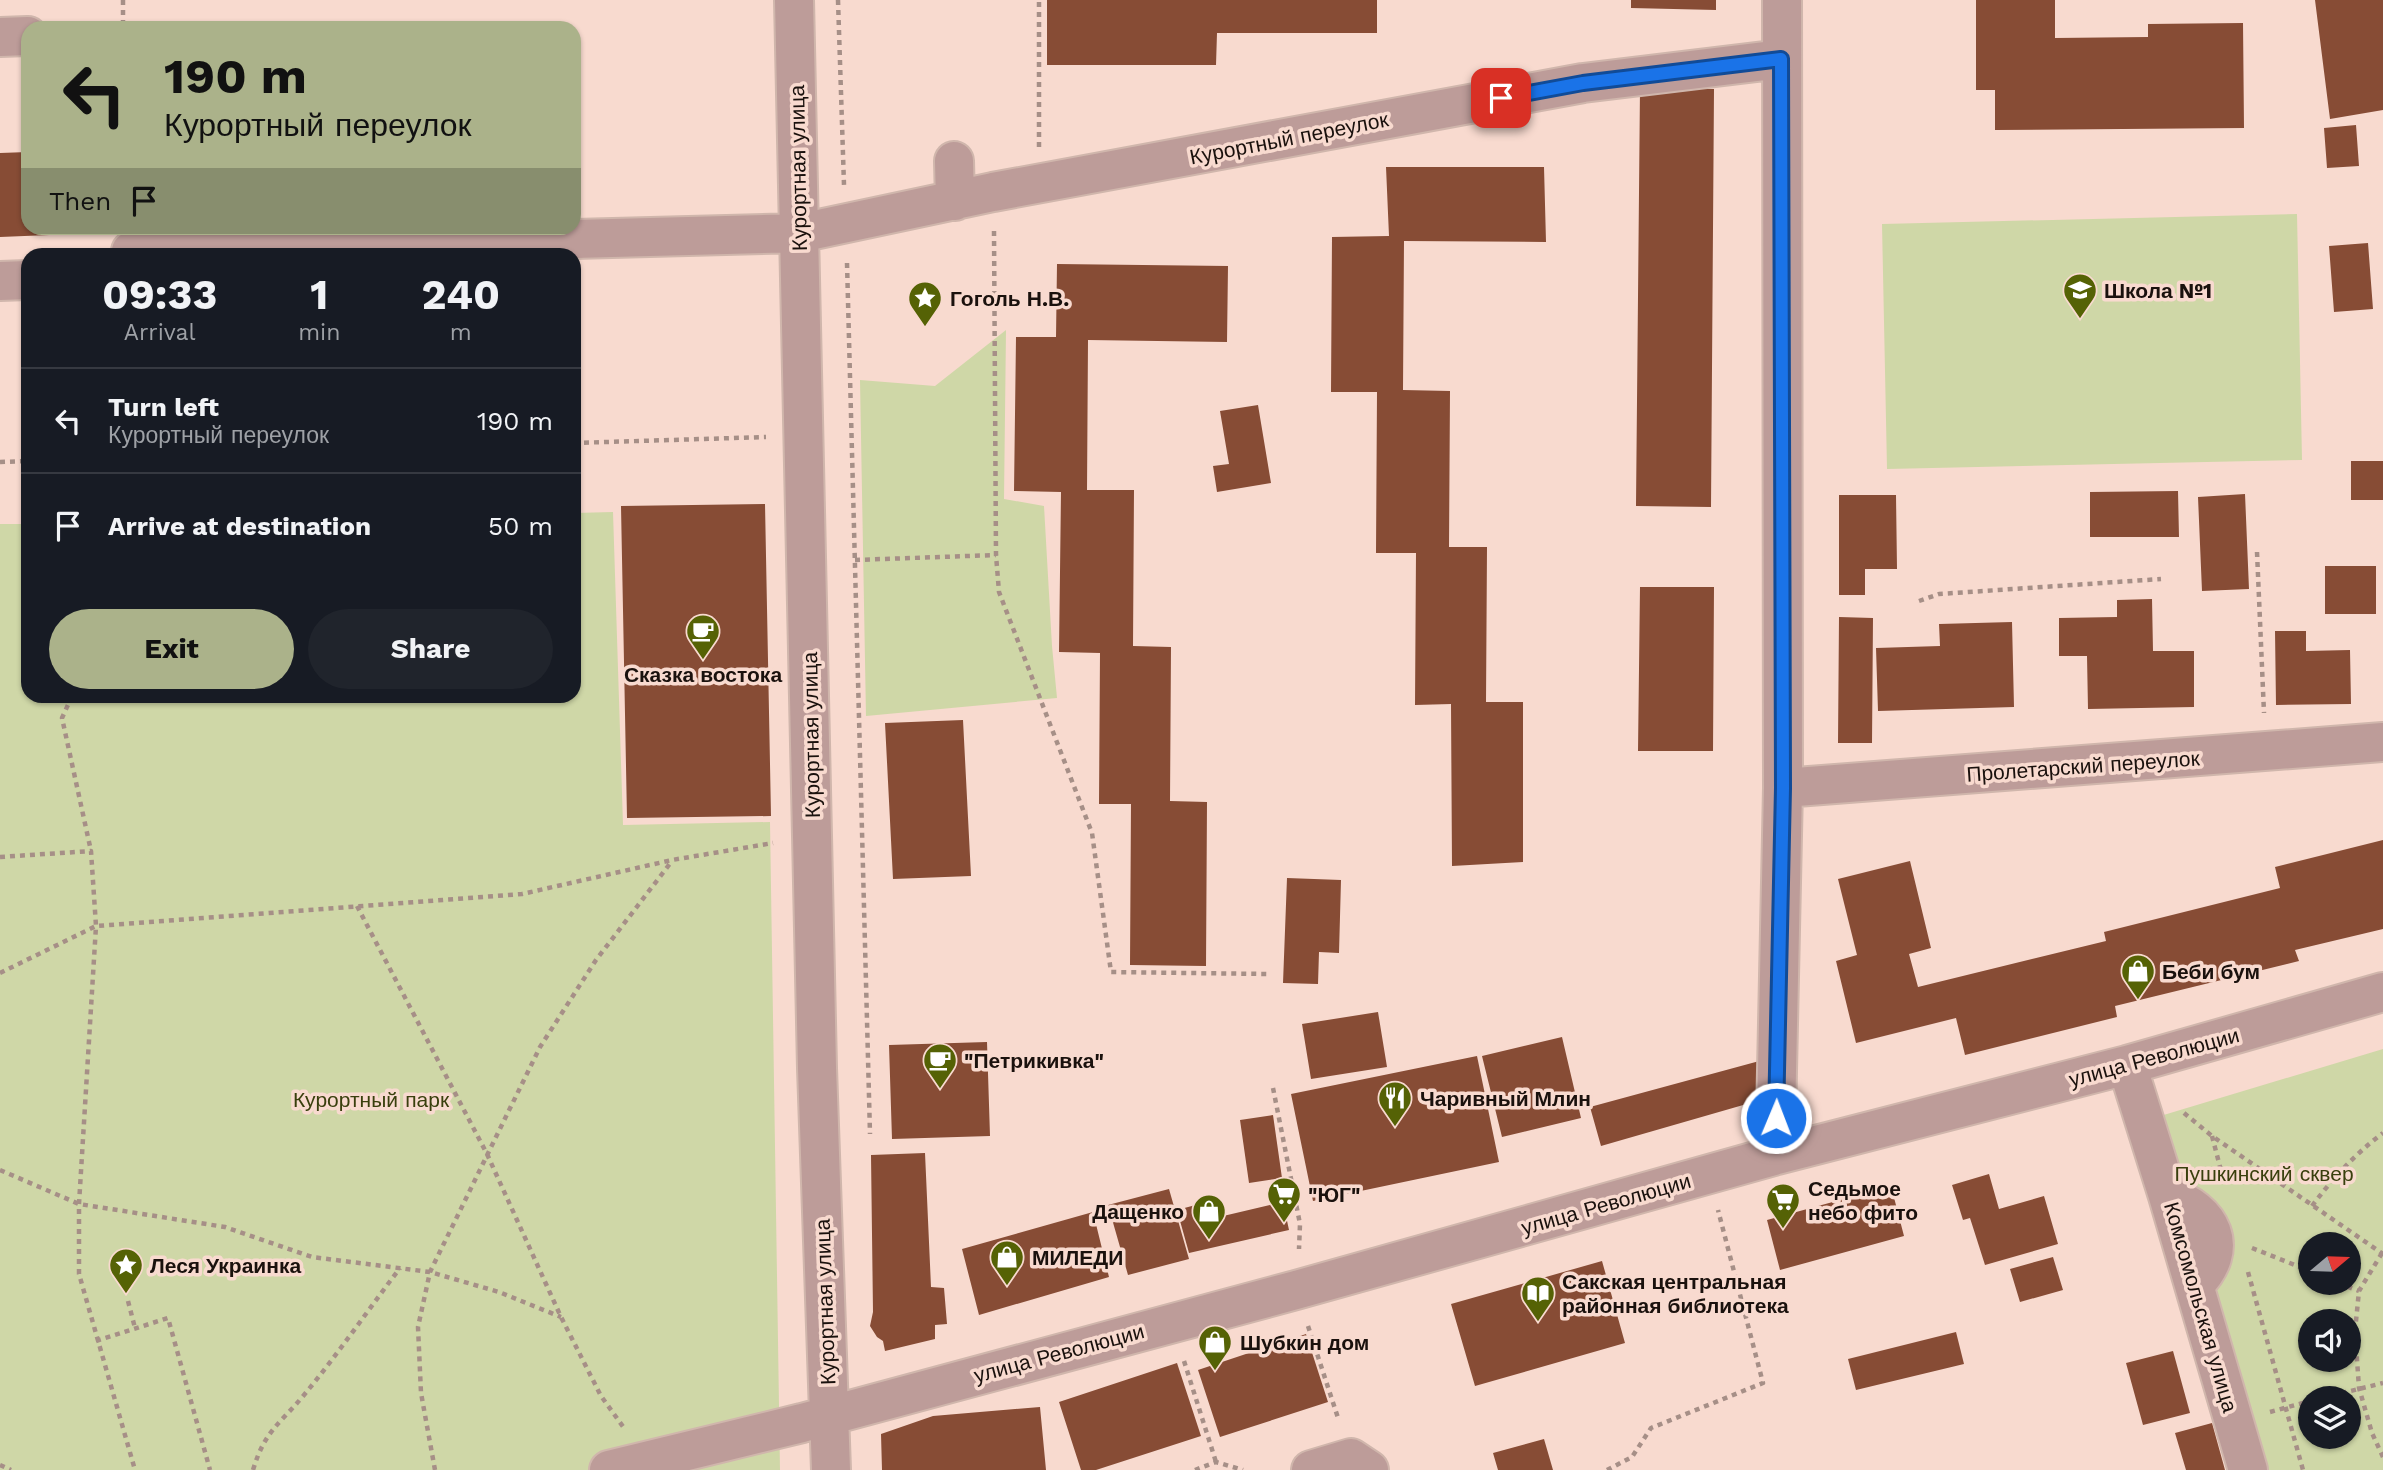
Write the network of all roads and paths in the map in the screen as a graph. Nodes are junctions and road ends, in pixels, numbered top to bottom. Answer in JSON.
{"nodes":[{"id":1,"x":123,"y":0,"type":"edge"},
{"id":2,"x":794,"y":0,"type":"edge"},
{"id":3,"x":838,"y":0,"type":"edge"},
{"id":4,"x":1782,"y":0,"type":"edge"},
{"id":5,"x":123,"y":21,"type":"edge"},
{"id":6,"x":21,"y":36,"type":"edge"},
{"id":7,"x":0,"y":37,"type":"edge"},
{"id":8,"x":1781,"y":59,"type":"junction"},
{"id":9,"x":954,"y":161,"type":"dead end"},
{"id":10,"x":993,"y":192,"type":"junction"},
{"id":11,"x":955,"y":201,"type":"junction"},
{"id":12,"x":845,"y":223,"type":"junction"},
{"id":13,"x":800,"y":233,"type":"junction"},
{"id":14,"x":130,"y":245,"type":"edge"},
{"id":15,"x":21,"y":280,"type":"edge"},
{"id":16,"x":0,"y":281,"type":"edge"},
{"id":17,"x":805,"y":437,"type":"junction"},
{"id":18,"x":581,"y":443,"type":"edge"},
{"id":19,"x":21,"y":461,"type":"edge"},
{"id":20,"x":0,"y":462,"type":"edge"},
{"id":21,"x":2257,"y":552,"type":"dead end"},
{"id":22,"x":996,"y":555,"type":"junction"},
{"id":23,"x":855,"y":560,"type":"junction"},
{"id":24,"x":2161,"y":579,"type":"dead end"},
{"id":25,"x":1919,"y":601,"type":"dead end"},
{"id":26,"x":69,"y":703,"type":"edge"},
{"id":27,"x":2383,"y":742,"type":"edge"},
{"id":28,"x":2265,"y":752,"type":"junction"},
{"id":29,"x":1783,"y":788,"type":"junction"},
{"id":30,"x":813,"y":836,"type":"junction"},
{"id":31,"x":91,"y":851,"type":"junction"},
{"id":32,"x":0,"y":857,"type":"edge"},
{"id":33,"x":672,"y":860,"type":"junction"},
{"id":34,"x":357,"y":906,"type":"junction"},
{"id":35,"x":96,"y":926,"type":"junction"},
{"id":36,"x":0,"y":973,"type":"edge"},
{"id":37,"x":1267,"y":974,"type":"dead end"},
{"id":38,"x":2383,"y":992,"type":"edge"},
{"id":39,"x":2127,"y":1065,"type":"junction"},
{"id":40,"x":2180,"y":1110,"type":"dead end"},
{"id":41,"x":2383,"y":1133,"type":"edge"},
{"id":42,"x":870,"y":1135,"type":"dead end"},
{"id":43,"x":2212,"y":1136,"type":"junction"},
{"id":44,"x":487,"y":1154,"type":"junction"},
{"id":45,"x":1777,"y":1155,"type":"junction"},
{"id":46,"x":0,"y":1170,"type":"edge"},
{"id":47,"x":1709,"y":1175,"type":"junction"},
{"id":48,"x":2226,"y":1190,"type":"dead end"},
{"id":49,"x":2168,"y":1196,"type":"junction"},
{"id":50,"x":79,"y":1204,"type":"junction"},
{"id":51,"x":2312,"y":1206,"type":"junction"},
{"id":52,"x":2210,"y":1230,"type":"junction"},
{"id":53,"x":2383,"y":1253,"type":"edge"},
{"id":54,"x":2298,"y":1266,"type":"edge"},
{"id":55,"x":400,"y":1268,"type":"junction"},
{"id":56,"x":2248,"y":1268,"type":"dead end"},
{"id":57,"x":430,"y":1272,"type":"junction"},
{"id":58,"x":2195,"y":1284,"type":"junction"},
{"id":59,"x":2361,"y":1288,"type":"edge"},
{"id":60,"x":2359,"y":1295,"type":"edge"},
{"id":61,"x":128,"y":1301,"type":"dead end"},
{"id":62,"x":561,"y":1317,"type":"junction"},
{"id":63,"x":1171,"y":1324,"type":"junction"},
{"id":64,"x":135,"y":1328,"type":"junction"},
{"id":65,"x":96,"y":1341,"type":"junction"},
{"id":66,"x":2383,"y":1383,"type":"edge"},
{"id":67,"x":2359,"y":1386,"type":"edge"},
{"id":68,"x":2361,"y":1388,"type":"edge"},
{"id":69,"x":2361,"y":1395,"type":"edge"},
{"id":70,"x":829,"y":1414,"type":"junction"},
{"id":71,"x":2383,"y":1457,"type":"edge"},
{"id":72,"x":655,"y":1458,"type":"junction"},
{"id":73,"x":1216,"y":1462,"type":"junction"},
{"id":74,"x":0,"y":1465,"type":"edge"},
{"id":75,"x":11,"y":1470,"type":"edge"},
{"id":76,"x":135,"y":1470,"type":"edge"},
{"id":77,"x":210,"y":1470,"type":"edge"},
{"id":78,"x":253,"y":1470,"type":"edge"},
{"id":79,"x":435,"y":1470,"type":"edge"},
{"id":80,"x":609,"y":1470,"type":"edge"},
{"id":81,"x":831,"y":1470,"type":"edge"},
{"id":82,"x":1195,"y":1470,"type":"edge"},
{"id":83,"x":1242,"y":1470,"type":"edge"},
{"id":84,"x":1311,"y":1470,"type":"edge"},
{"id":85,"x":1368,"y":1470,"type":"edge"},
{"id":86,"x":1606,"y":1470,"type":"edge"},
{"id":87,"x":2248,"y":1470,"type":"edge"},
{"id":88,"x":2303,"y":1470,"type":"edge"}],
"edges":[{"from":1,"to":5,"type":"path"},
{"from":2,"to":13,"type":"street","name":"Курортная улица"},
{"from":3,"to":12,"type":"path"},
{"from":4,"to":8,"type":"street"},
{"from":6,"to":7,"type":"street"},
{"from":8,"to":10,"type":"street","name":"Курортный переулок"},
{"from":8,"to":29,"type":"street"},
{"from":9,"to":11,"type":"street"},
{"from":10,"to":11,"type":"street","name":"Курортный переулок"},
{"from":10,"to":22,"type":"path"},
{"from":11,"to":12,"type":"street","name":"Курортный переулок"},
{"from":12,"to":13,"type":"street","name":"Курортный переулок"},
{"from":12,"to":23,"type":"path"},
{"from":13,"to":14,"type":"street","name":"Курортный переулок"},
{"from":13,"to":17,"type":"street","name":"Курортная улица"},
{"from":15,"to":16,"type":"street"},
{"from":17,"to":18,"type":"path"},
{"from":17,"to":30,"type":"street","name":"Курортная улица"},
{"from":19,"to":20,"type":"path"},
{"from":21,"to":28,"type":"path"},
{"from":22,"to":23,"type":"path"},
{"from":22,"to":37,"type":"path"},
{"from":23,"to":42,"type":"path"},
{"from":24,"to":25,"type":"path"},
{"from":26,"to":31,"type":"path"},
{"from":27,"to":28,"type":"street","name":"Пролетарский переулок"},
{"from":28,"to":29,"type":"street","name":"Пролетарский переулок"},
{"from":29,"to":45,"type":"street"},
{"from":30,"to":33,"type":"path"},
{"from":30,"to":70,"type":"street","name":"Курортная улица"},
{"from":31,"to":32,"type":"path"},
{"from":31,"to":35,"type":"path"},
{"from":33,"to":34,"type":"path"},
{"from":33,"to":44,"type":"path"},
{"from":34,"to":35,"type":"path"},
{"from":34,"to":44,"type":"path"},
{"from":35,"to":36,"type":"path"},
{"from":35,"to":50,"type":"path"},
{"from":38,"to":39,"type":"street","name":"улица Революции"},
{"from":39,"to":45,"type":"street","name":"улица Революции"},
{"from":39,"to":49,"type":"street","name":"Комсомольская улица"},
{"from":40,"to":43,"type":"path"},
{"from":41,"to":51,"type":"path"},
{"from":43,"to":48,"type":"path"},
{"from":43,"to":51,"type":"path"},
{"from":44,"to":57,"type":"path"},
{"from":44,"to":62,"type":"path"},
{"from":45,"to":47,"type":"street","name":"улица Революции"},
{"from":46,"to":50,"type":"path"},
{"from":47,"to":63,"type":"street","name":"улица Революции"},
{"from":47,"to":86,"type":"path"},
{"from":49,"to":52,"type":"street"},
{"from":49,"to":58,"type":"street","name":"Комсомольская улица"},
{"from":50,"to":55,"type":"path"},
{"from":50,"to":65,"type":"path"},
{"from":51,"to":53,"type":"path"},
{"from":52,"to":54,"type":"path"},
{"from":52,"to":58,"type":"street"},
{"from":53,"to":59,"type":"path"},
{"from":55,"to":57,"type":"path"},
{"from":55,"to":78,"type":"path"},
{"from":56,"to":88,"type":"path"},
{"from":57,"to":62,"type":"path"},
{"from":57,"to":79,"type":"path"},
{"from":58,"to":87,"type":"street","name":"Комсомольская улица"},
{"from":60,"to":67,"type":"path"},
{"from":61,"to":64,"type":"path"},
{"from":62,"to":72,"type":"path"},
{"from":63,"to":70,"type":"street","name":"улица Революции"},
{"from":63,"to":73,"type":"path"},
{"from":64,"to":65,"type":"path"},
{"from":64,"to":77,"type":"path"},
{"from":65,"to":76,"type":"path"},
{"from":66,"to":68,"type":"path"},
{"from":69,"to":71,"type":"path"},
{"from":70,"to":72,"type":"street","name":"улица Революции"},
{"from":70,"to":81,"type":"street","name":"Курортная улица"},
{"from":72,"to":80,"type":"street","name":"улица Революции"},
{"from":73,"to":82,"type":"path"},
{"from":73,"to":83,"type":"path"},
{"from":74,"to":75,"type":"path"},
{"from":84,"to":85,"type":"street"}]}
